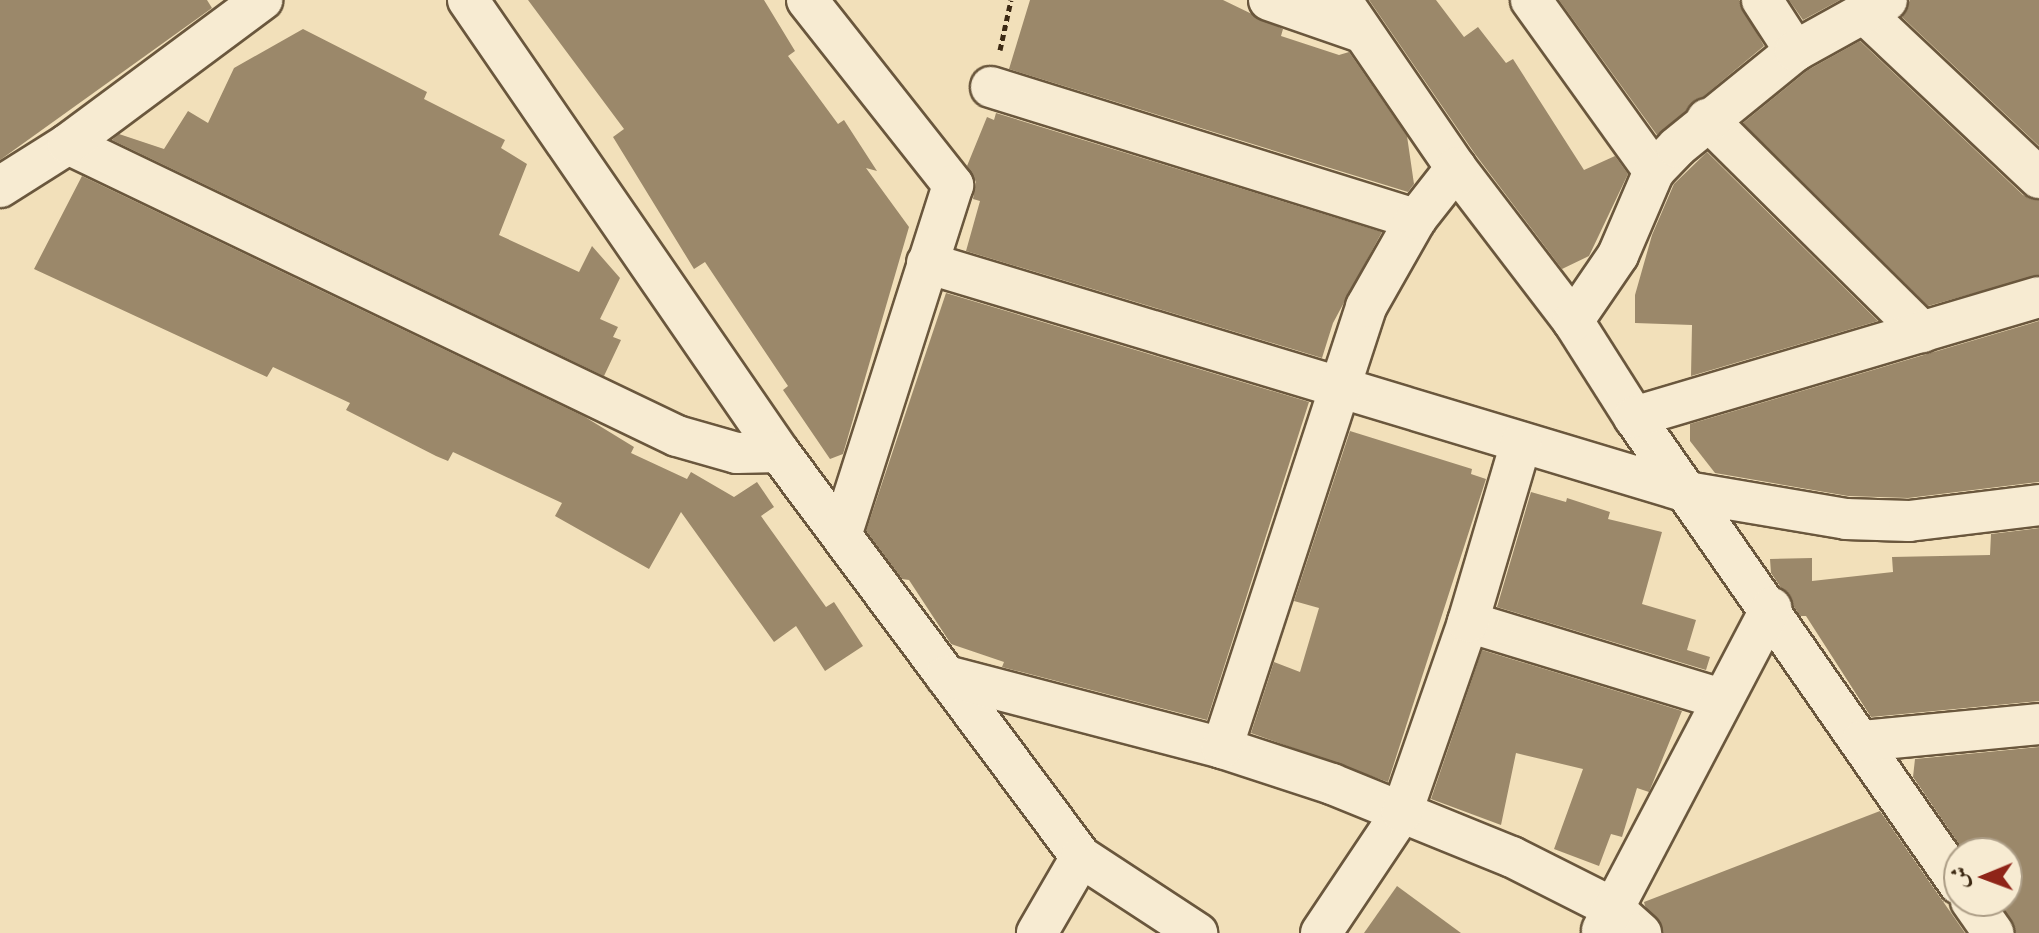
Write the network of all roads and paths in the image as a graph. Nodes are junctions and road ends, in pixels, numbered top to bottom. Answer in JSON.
{"nodes":[{"id":1,"x":262,"y":0,"type":"edge"},
{"id":2,"x":468,"y":0,"type":"edge"},
{"id":3,"x":807,"y":0,"type":"edge"},
{"id":4,"x":1269,"y":0,"type":"edge"},
{"id":5,"x":1531,"y":0,"type":"edge"},
{"id":6,"x":1762,"y":0,"type":"edge"},
{"id":7,"x":1876,"y":7,"type":"edge"},
{"id":8,"x":1351,"y":16,"type":"edge"},
{"id":9,"x":1795,"y":51,"type":"junction"},
{"id":10,"x":991,"y":87,"type":"dead end"},
{"id":11,"x":1707,"y":119,"type":"junction"},
{"id":12,"x":68,"y":144,"type":"junction"},
{"id":13,"x":1456,"y":168,"type":"junction"},
{"id":14,"x":1654,"y":171,"type":"junction"},
{"id":15,"x":2039,"y":178,"type":"edge"},
{"id":16,"x":0,"y":187,"type":"edge"},
{"id":17,"x":1416,"y":219,"type":"junction"},
{"id":18,"x":927,"y":263,"type":"junction"},
{"id":19,"x":2039,"y":297,"type":"edge"},
{"id":20,"x":1573,"y":321,"type":"junction"},
{"id":21,"x":1922,"y":332,"type":"junction"},
{"id":22,"x":1336,"y":388,"type":"junction"},
{"id":23,"x":1634,"y":417,"type":"junction"},
{"id":24,"x":1521,"y":443,"type":"junction"},
{"id":25,"x":779,"y":452,"type":"junction"},
{"id":26,"x":1687,"y":492,"type":"junction"},
{"id":27,"x":2039,"y":505,"type":"edge"},
{"id":28,"x":841,"y":535,"type":"junction"},
{"id":29,"x":1771,"y":608,"type":"junction"},
{"id":30,"x":1468,"y":622,"type":"junction"},
{"id":31,"x":946,"y":676,"type":"junction"},
{"id":32,"x":1721,"y":699,"type":"junction"},
{"id":33,"x":2039,"y":724,"type":"edge"},
{"id":34,"x":1862,"y":741,"type":"junction"},
{"id":35,"x":1222,"y":748,"type":"junction"},
{"id":36,"x":1402,"y":812,"type":"junction"},
{"id":37,"x":1081,"y":857,"type":"junction"},
{"id":38,"x":1943,"y":860,"type":"edge"},
{"id":39,"x":1618,"y":925,"type":"edge"},
{"id":40,"x":1037,"y":933,"type":"edge"},
{"id":41,"x":1197,"y":933,"type":"edge"},
{"id":42,"x":1321,"y":933,"type":"edge"}],
"edges":[{"from":1,"to":12,"type":"street"},
{"from":2,"to":25,"type":"street"},
{"from":3,"to":18,"type":"street"},
{"from":4,"to":8,"type":"street"},
{"from":5,"to":14,"type":"street"},
{"from":6,"to":9,"type":"street"},
{"from":7,"to":9,"type":"street"},
{"from":7,"to":15,"type":"street"},
{"from":8,"to":13,"type":"street"},
{"from":9,"to":11,"type":"street"},
{"from":10,"to":17,"type":"street"},
{"from":11,"to":14,"type":"street"},
{"from":11,"to":21,"type":"street"},
{"from":12,"to":16,"type":"street"},
{"from":12,"to":25,"type":"street"},
{"from":13,"to":17,"type":"street"},
{"from":13,"to":20,"type":"street"},
{"from":14,"to":20,"type":"street"},
{"from":17,"to":22,"type":"street"},
{"from":18,"to":22,"type":"street"},
{"from":18,"to":28,"type":"street"},
{"from":19,"to":21,"type":"street"},
{"from":20,"to":23,"type":"street"},
{"from":21,"to":23,"type":"street"},
{"from":22,"to":24,"type":"street"},
{"from":22,"to":35,"type":"street"},
{"from":23,"to":26,"type":"street"},
{"from":24,"to":26,"type":"street"},
{"from":24,"to":30,"type":"street"},
{"from":25,"to":28,"type":"street"},
{"from":26,"to":27,"type":"street"},
{"from":26,"to":29,"type":"street"},
{"from":28,"to":31,"type":"street"},
{"from":29,"to":32,"type":"street"},
{"from":29,"to":34,"type":"street"},
{"from":30,"to":32,"type":"street"},
{"from":30,"to":36,"type":"street"},
{"from":31,"to":35,"type":"street"},
{"from":31,"to":37,"type":"street"},
{"from":32,"to":39,"type":"street"},
{"from":33,"to":34,"type":"street"},
{"from":34,"to":38,"type":"street"},
{"from":35,"to":36,"type":"street"},
{"from":36,"to":39,"type":"street"},
{"from":36,"to":42,"type":"street"},
{"from":37,"to":40,"type":"street"},
{"from":37,"to":41,"type":"street"}]}
